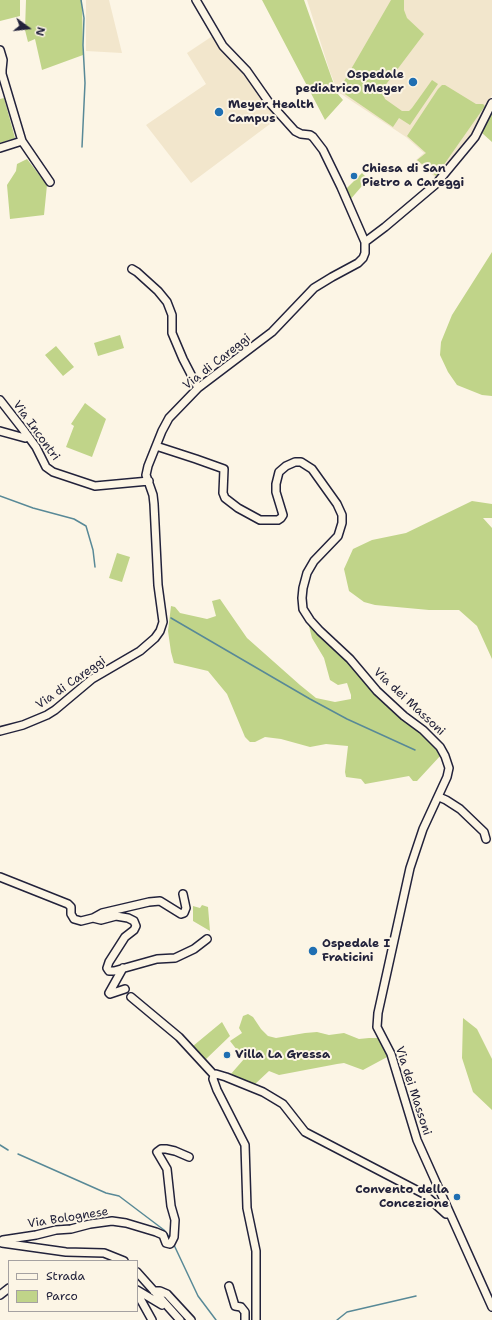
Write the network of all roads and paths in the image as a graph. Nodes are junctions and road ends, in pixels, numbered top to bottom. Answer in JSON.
{"nodes":[{"id":1,"x":196,"y":0,"type":"edge"},
{"id":2,"x":0,"y":50,"type":"edge"},
{"id":3,"x":492,"y":103,"type":"edge"},
{"id":4,"x":22,"y":141,"type":"junction"},
{"id":5,"x":0,"y":148,"type":"edge"},
{"id":6,"x":50,"y":182,"type":"dead end"},
{"id":7,"x":364,"y":242,"type":"junction"},
{"id":8,"x":132,"y":269,"type":"dead end"},
{"id":9,"x":198,"y":388,"type":"junction"},
{"id":10,"x":0,"y":400,"type":"edge"},
{"id":11,"x":0,"y":431,"type":"edge"},
{"id":12,"x":28,"y":436,"type":"junction"},
{"id":13,"x":156,"y":446,"type":"junction"},
{"id":14,"x":149,"y":481,"type":"junction"},
{"id":15,"x":0,"y":731,"type":"edge"},
{"id":16,"x":439,"y":797,"type":"junction"},
{"id":17,"x":486,"y":839,"type":"dead end"},
{"id":18,"x":0,"y":877,"type":"edge"},
{"id":19,"x":183,"y":894,"type":"dead end"},
{"id":20,"x":93,"y":918,"type":"junction"},
{"id":21,"x":207,"y":940,"type":"dead end"},
{"id":22,"x":123,"y":968,"type":"junction"},
{"id":23,"x":125,"y":989,"type":"dead end"},
{"id":24,"x":131,"y":997,"type":"dead end"},
{"id":25,"x":214,"y":1075,"type":"junction"},
{"id":26,"x":189,"y":1157,"type":"dead end"},
{"id":27,"x":449,"y":1214,"type":"junction"},
{"id":28,"x":0,"y":1242,"type":"edge"},
{"id":29,"x":122,"y":1260,"type":"edge"},
{"id":30,"x":138,"y":1276,"type":"edge"},
{"id":31,"x":229,"y":1286,"type":"dead end"},
{"id":32,"x":8,"y":1289,"type":"edge"},
{"id":33,"x":138,"y":1291,"type":"edge"},
{"id":34,"x":154,"y":1291,"type":"junction"},
{"id":35,"x":0,"y":1295,"type":"edge"},
{"id":36,"x":138,"y":1295,"type":"edge"},
{"id":37,"x":162,"y":1305,"type":"dead end"},
{"id":38,"x":492,"y":1307,"type":"edge"},
{"id":39,"x":152,"y":1320,"type":"edge"},
{"id":40,"x":180,"y":1320,"type":"edge"},
{"id":41,"x":191,"y":1320,"type":"edge"},
{"id":42,"x":245,"y":1320,"type":"edge"},
{"id":43,"x":256,"y":1320,"type":"edge"}],
"edges":[{"from":1,"to":7,"type":"street"},
{"from":2,"to":4,"type":"street"},
{"from":3,"to":7,"type":"street"},
{"from":4,"to":5,"type":"street"},
{"from":4,"to":6,"type":"street"},
{"from":7,"to":9,"type":"street","name":"Via di Careggi"},
{"from":8,"to":9,"type":"street"},
{"from":9,"to":13,"type":"street","name":"Via di Careggi"},
{"from":10,"to":12,"type":"street","name":"Via Incontri"},
{"from":11,"to":12,"type":"street"},
{"from":12,"to":14,"type":"street","name":"Via Incontri"},
{"from":13,"to":14,"type":"street","name":"Via di Careggi"},
{"from":13,"to":16,"type":"street","name":"Via dei Massoni"},
{"from":14,"to":15,"type":"street","name":"Via di Careggi"},
{"from":16,"to":17,"type":"street"},
{"from":16,"to":27,"type":"street","name":"Via dei Massoni"},
{"from":18,"to":20,"type":"street"},
{"from":19,"to":20,"type":"street"},
{"from":20,"to":22,"type":"street"},
{"from":21,"to":22,"type":"street"},
{"from":22,"to":23,"type":"street"},
{"from":24,"to":25,"type":"street"},
{"from":25,"to":27,"type":"street"},
{"from":25,"to":43,"type":"street"},
{"from":26,"to":28,"type":"street","name":"Via Bolognese"},
{"from":27,"to":38,"type":"street","name":"Via dei Massoni"},
{"from":28,"to":29,"type":"street","name":"Via Bolognese"},
{"from":30,"to":34,"type":"street"},
{"from":31,"to":42,"type":"street"},
{"from":32,"to":35,"type":"street"},
{"from":33,"to":37,"type":"street"},
{"from":34,"to":40,"type":"street"},
{"from":34,"to":41,"type":"street"},
{"from":36,"to":39,"type":"street"}]}
